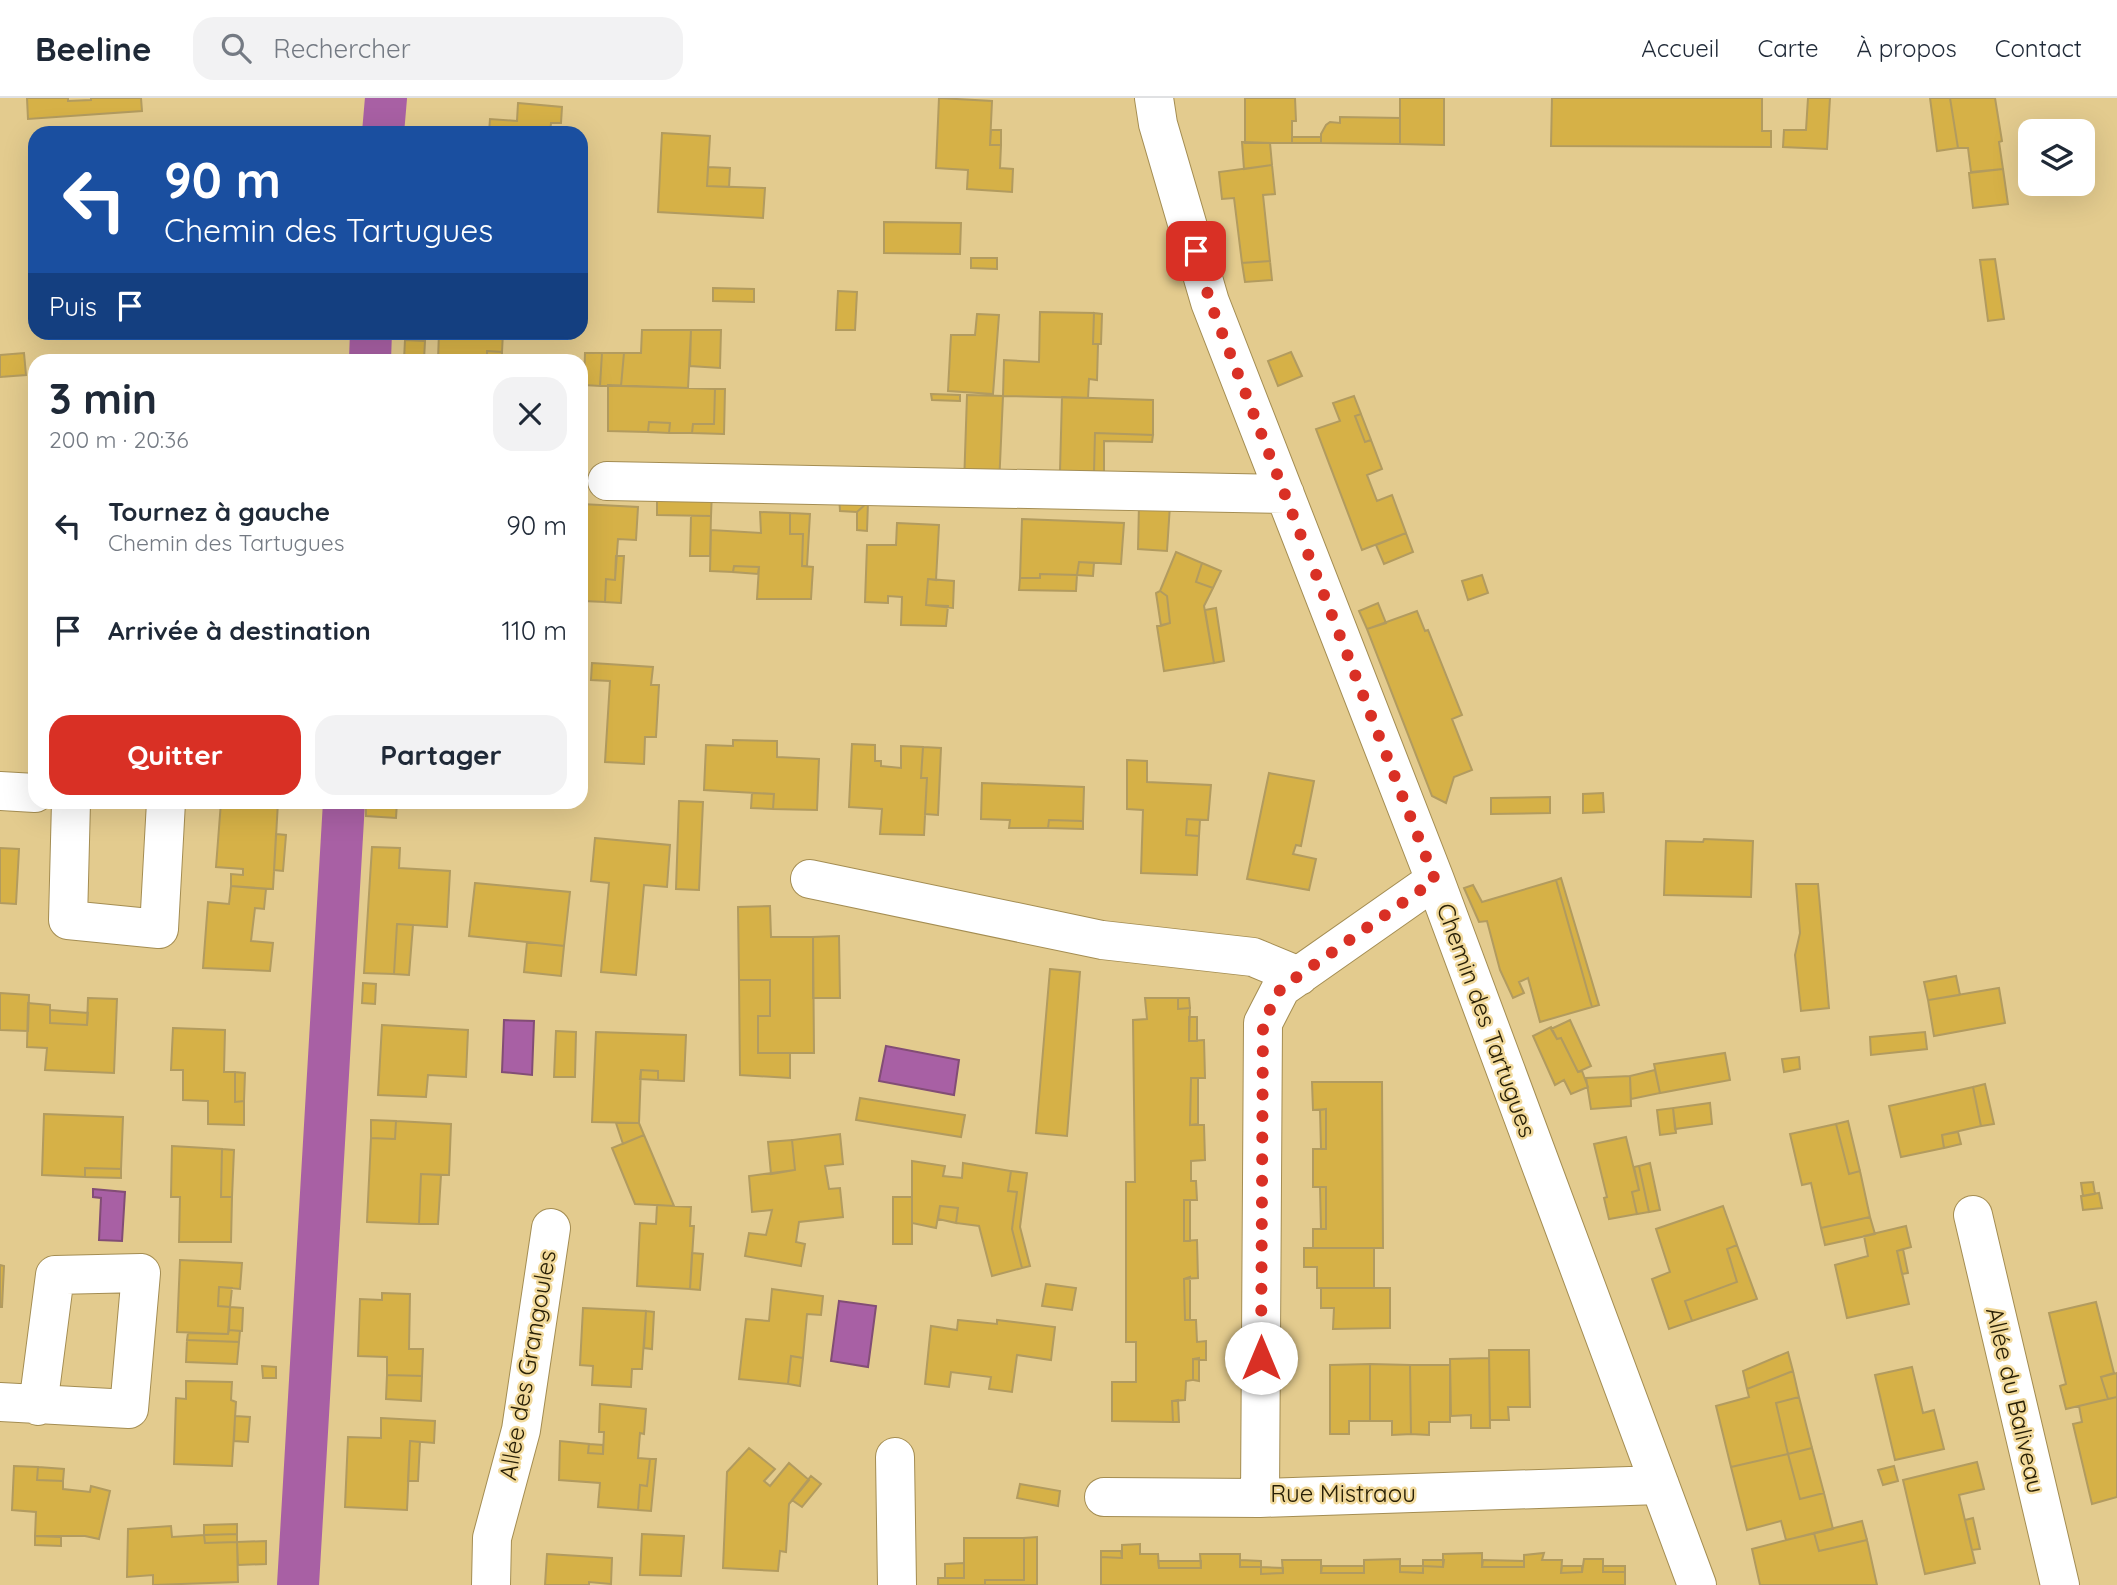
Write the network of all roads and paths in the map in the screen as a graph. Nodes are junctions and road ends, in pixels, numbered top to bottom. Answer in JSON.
{"nodes":[{"id":1,"x":1154,"y":98,"type":"edge"},
{"id":2,"x":607,"y":481,"type":"dead end"},
{"id":3,"x":1285,"y":494,"type":"junction"},
{"id":4,"x":0,"y":791,"type":"edge"},
{"id":5,"x":28,"y":793,"type":"edge"},
{"id":6,"x":71,"y":809,"type":"edge"},
{"id":7,"x":166,"y":809,"type":"edge"},
{"id":8,"x":810,"y":879,"type":"dead end"},
{"id":9,"x":1435,"y":880,"type":"junction"},
{"id":10,"x":1299,"y":975,"type":"junction"},
{"id":11,"x":1973,"y":1215,"type":"dead end"},
{"id":12,"x":551,"y":1228,"type":"dead end"},
{"id":13,"x":0,"y":1402,"type":"edge"},
{"id":14,"x":38,"y":1406,"type":"dead end"},
{"id":15,"x":895,"y":1457,"type":"dead end"},
{"id":16,"x":1660,"y":1485,"type":"junction"},
{"id":17,"x":1104,"y":1497,"type":"dead end"},
{"id":18,"x":1260,"y":1498,"type":"junction"},
{"id":19,"x":491,"y":1585,"type":"edge"},
{"id":20,"x":897,"y":1585,"type":"edge"},
{"id":21,"x":1697,"y":1585,"type":"edge"},
{"id":22,"x":2060,"y":1585,"type":"edge"}],
"edges":[{"from":1,"to":3,"type":"street","name":"Chemin des Tartugues"},
{"from":2,"to":3,"type":"street"},
{"from":3,"to":9,"type":"street","name":"Chemin des Tartugues"},
{"from":4,"to":5,"type":"street"},
{"from":6,"to":7,"type":"street"},
{"from":8,"to":10,"type":"street"},
{"from":9,"to":10,"type":"street","name":"Rue Mistraou"},
{"from":9,"to":16,"type":"street","name":"Chemin des Tartugues"},
{"from":10,"to":18,"type":"street","name":"Rue Mistraou"},
{"from":11,"to":22,"type":"street","name":"Allée du Baliveau"},
{"from":12,"to":19,"type":"street","name":"Allée des Grangoules"},
{"from":13,"to":14,"type":"street"},
{"from":15,"to":20,"type":"street"},
{"from":16,"to":18,"type":"street","name":"Rue Mistraou"},
{"from":16,"to":21,"type":"street","name":"Chemin des Tartugues"},
{"from":17,"to":18,"type":"street"}]}
